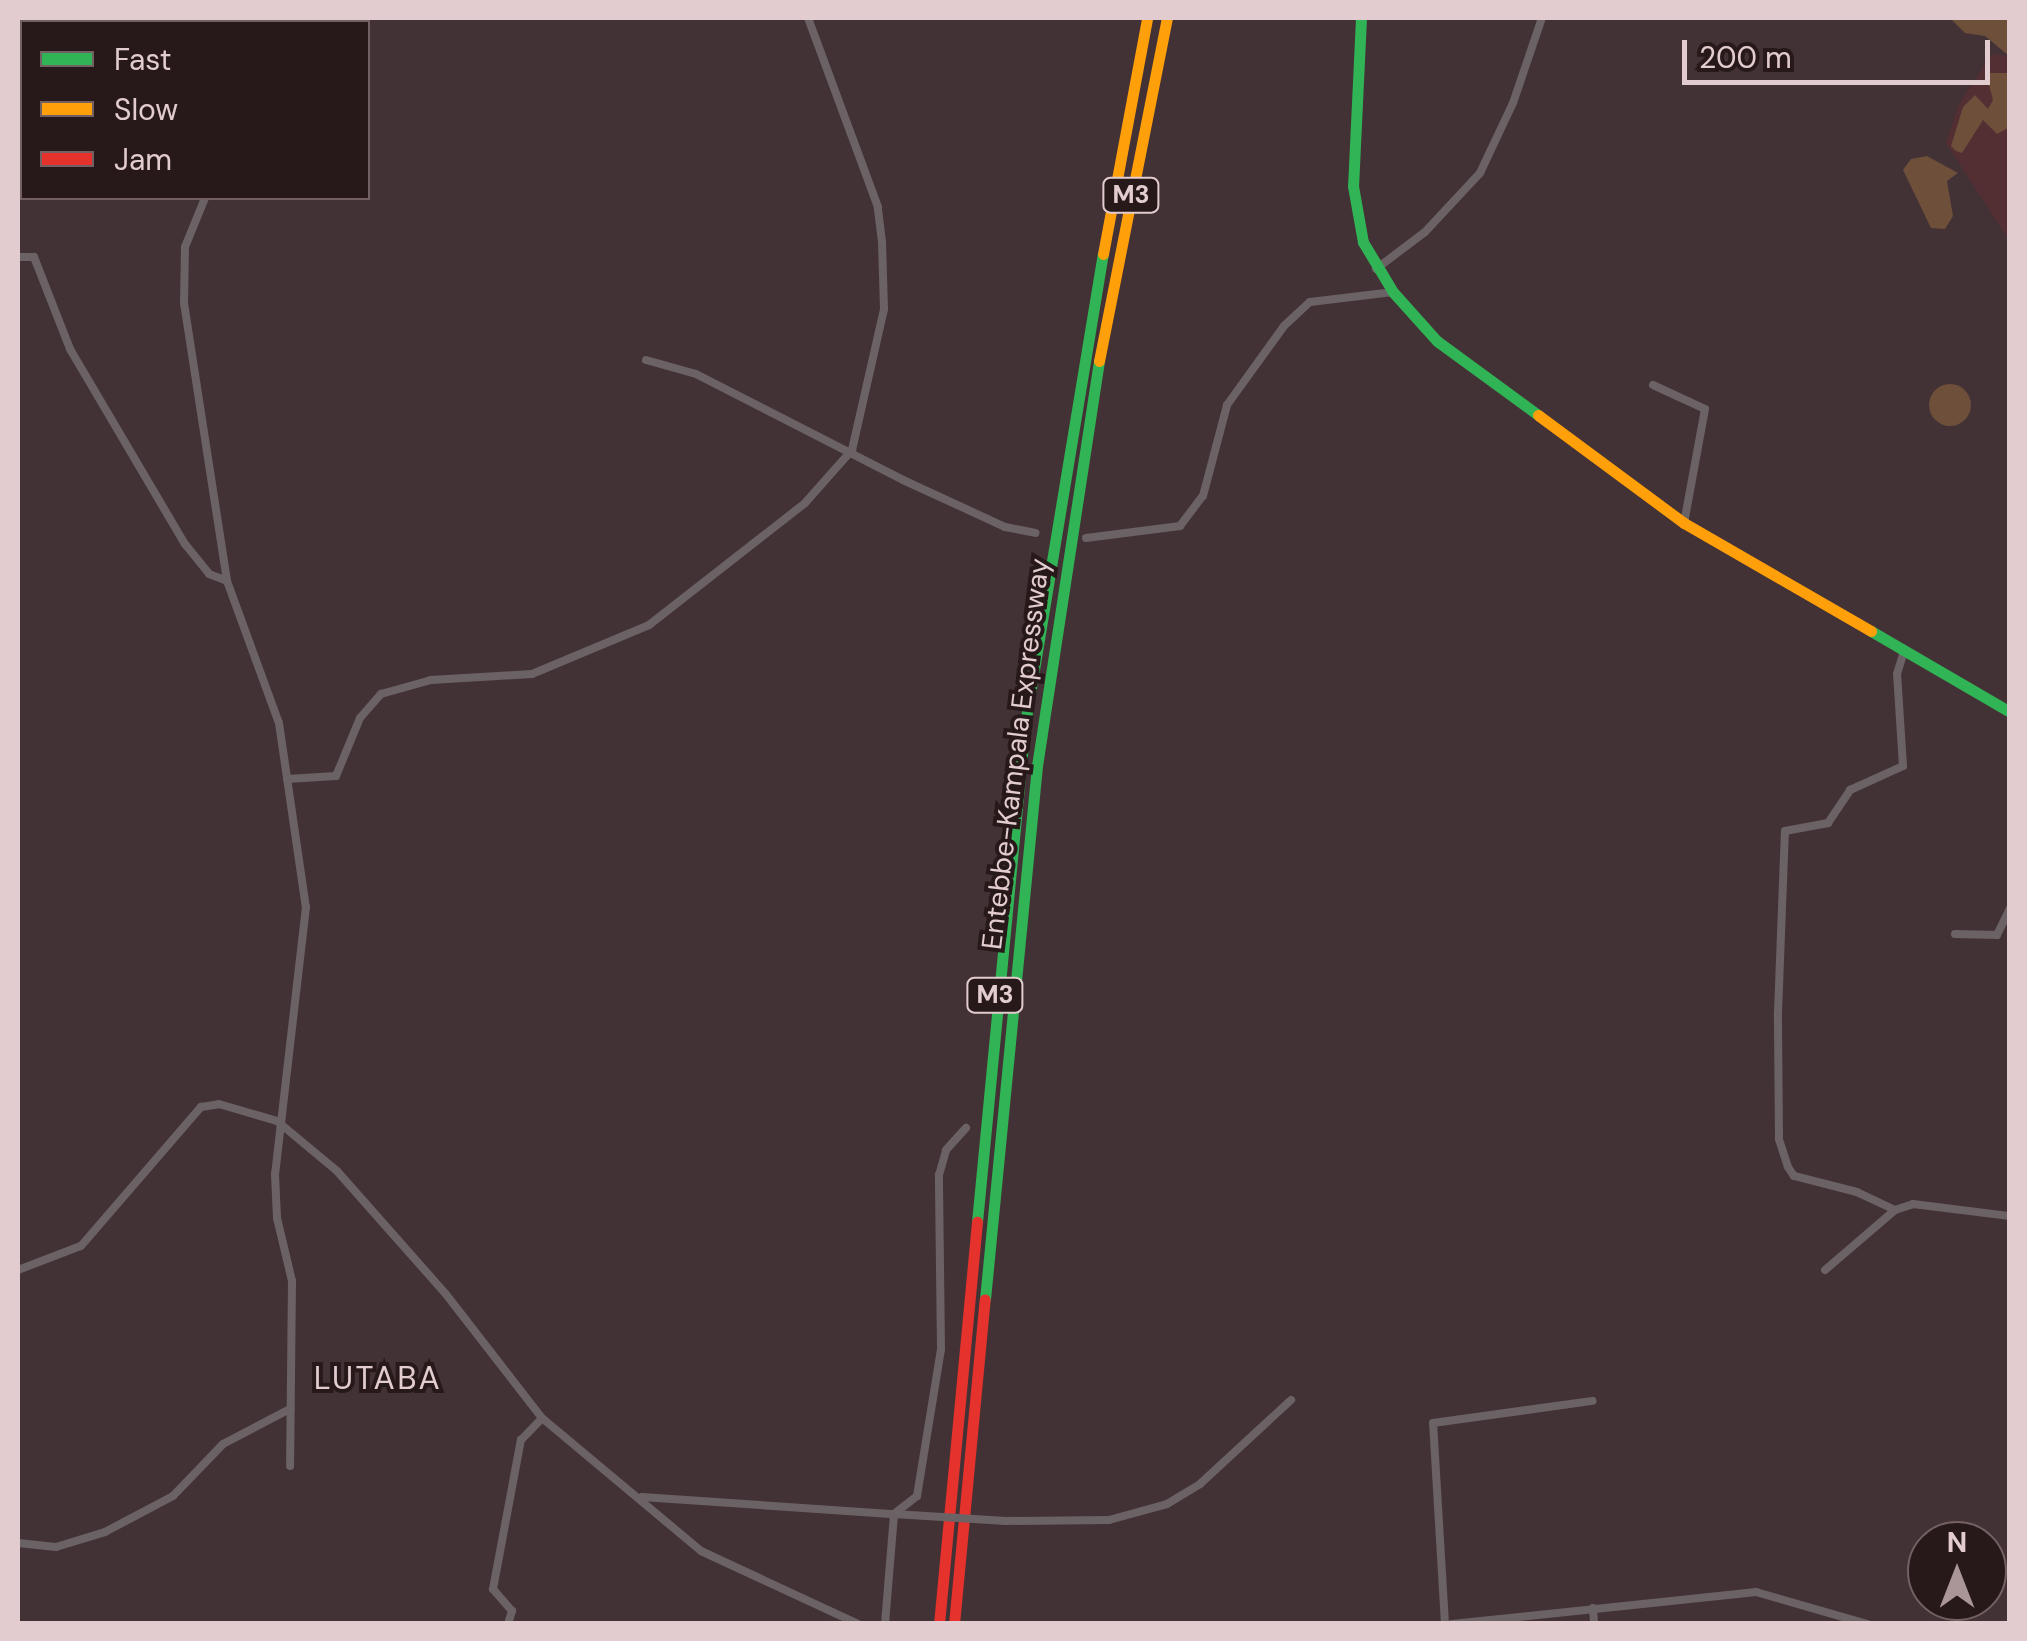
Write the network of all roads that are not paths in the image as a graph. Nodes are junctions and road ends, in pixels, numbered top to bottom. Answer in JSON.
{"nodes":[{"id":1,"x":808,"y":18,"type":"edge"},
{"id":2,"x":1147,"y":18,"type":"edge"},
{"id":3,"x":1167,"y":18,"type":"edge"},
{"id":4,"x":1361,"y":18,"type":"edge"},
{"id":5,"x":1542,"y":18,"type":"edge"},
{"id":6,"x":204,"y":200,"type":"edge"},
{"id":7,"x":18,"y":257,"type":"edge"},
{"id":8,"x":1376,"y":269,"type":"junction"},
{"id":9,"x":1394,"y":292,"type":"junction"},
{"id":10,"x":646,"y":360,"type":"dead end"},
{"id":11,"x":1653,"y":385,"type":"dead end"},
{"id":12,"x":852,"y":450,"type":"junction"},
{"id":13,"x":1684,"y":522,"type":"junction"},
{"id":14,"x":1035,"y":533,"type":"dead end"},
{"id":15,"x":1086,"y":538,"type":"dead end"},
{"id":16,"x":227,"y":581,"type":"junction"},
{"id":17,"x":1904,"y":654,"type":"junction"},
{"id":18,"x":2010,"y":712,"type":"edge"},
{"id":19,"x":288,"y":780,"type":"junction"},
{"id":20,"x":2010,"y":908,"type":"edge"},
{"id":21,"x":1955,"y":934,"type":"dead end"},
{"id":22,"x":277,"y":1121,"type":"junction"},
{"id":23,"x":966,"y":1128,"type":"dead end"},
{"id":24,"x":1895,"y":1210,"type":"junction"},
{"id":25,"x":2010,"y":1216,"type":"edge"},
{"id":26,"x":18,"y":1270,"type":"edge"},
{"id":27,"x":1825,"y":1270,"type":"dead end"},
{"id":28,"x":1291,"y":1400,"type":"dead end"},
{"id":29,"x":1592,"y":1401,"type":"dead end"},
{"id":30,"x":290,"y":1409,"type":"junction"},
{"id":31,"x":542,"y":1418,"type":"junction"},
{"id":32,"x":290,"y":1466,"type":"dead end"},
{"id":33,"x":642,"y":1497,"type":"junction"},
{"id":34,"x":894,"y":1514,"type":"junction"},
{"id":35,"x":18,"y":1543,"type":"edge"},
{"id":36,"x":1592,"y":1608,"type":"junction"},
{"id":37,"x":508,"y":1624,"type":"edge"},
{"id":38,"x":858,"y":1624,"type":"edge"},
{"id":39,"x":886,"y":1624,"type":"edge"},
{"id":40,"x":940,"y":1624,"type":"edge"},
{"id":41,"x":954,"y":1624,"type":"edge"},
{"id":42,"x":1449,"y":1624,"type":"edge"},
{"id":43,"x":1594,"y":1624,"type":"edge"},
{"id":44,"x":1867,"y":1624,"type":"edge"}],
"edges":[{"from":1,"to":12,"type":"street"},
{"from":2,"to":40,"type":"main road","name":"Entebbe-Kampala Expressway","number":"M3"},
{"from":3,"to":41,"type":"main road","name":"Entebbe-Kampala Expressway","number":"M3"},
{"from":4,"to":8,"type":"main road"},
{"from":5,"to":8,"type":"street"},
{"from":6,"to":16,"type":"street"},
{"from":7,"to":16,"type":"street"},
{"from":8,"to":9,"type":"main road"},
{"from":9,"to":13,"type":"main road"},
{"from":9,"to":15,"type":"street"},
{"from":10,"to":12,"type":"street"},
{"from":11,"to":13,"type":"street"},
{"from":12,"to":14,"type":"street"},
{"from":12,"to":19,"type":"street"},
{"from":13,"to":17,"type":"main road"},
{"from":16,"to":19,"type":"street"},
{"from":17,"to":18,"type":"main road"},
{"from":17,"to":24,"type":"street"},
{"from":19,"to":22,"type":"street"},
{"from":20,"to":21,"type":"street"},
{"from":22,"to":26,"type":"street"},
{"from":22,"to":30,"type":"street"},
{"from":22,"to":31,"type":"street"},
{"from":23,"to":34,"type":"street"},
{"from":24,"to":25,"type":"street"},
{"from":24,"to":27,"type":"street"},
{"from":28,"to":34,"type":"street","bridge":true},
{"from":29,"to":42,"type":"street"},
{"from":30,"to":32,"type":"street"},
{"from":30,"to":35,"type":"street"},
{"from":31,"to":33,"type":"street"},
{"from":31,"to":37,"type":"street"},
{"from":33,"to":34,"type":"street"},
{"from":33,"to":38,"type":"street"},
{"from":34,"to":39,"type":"street"},
{"from":36,"to":42,"type":"street"},
{"from":36,"to":43,"type":"street"},
{"from":36,"to":44,"type":"street"}]}
